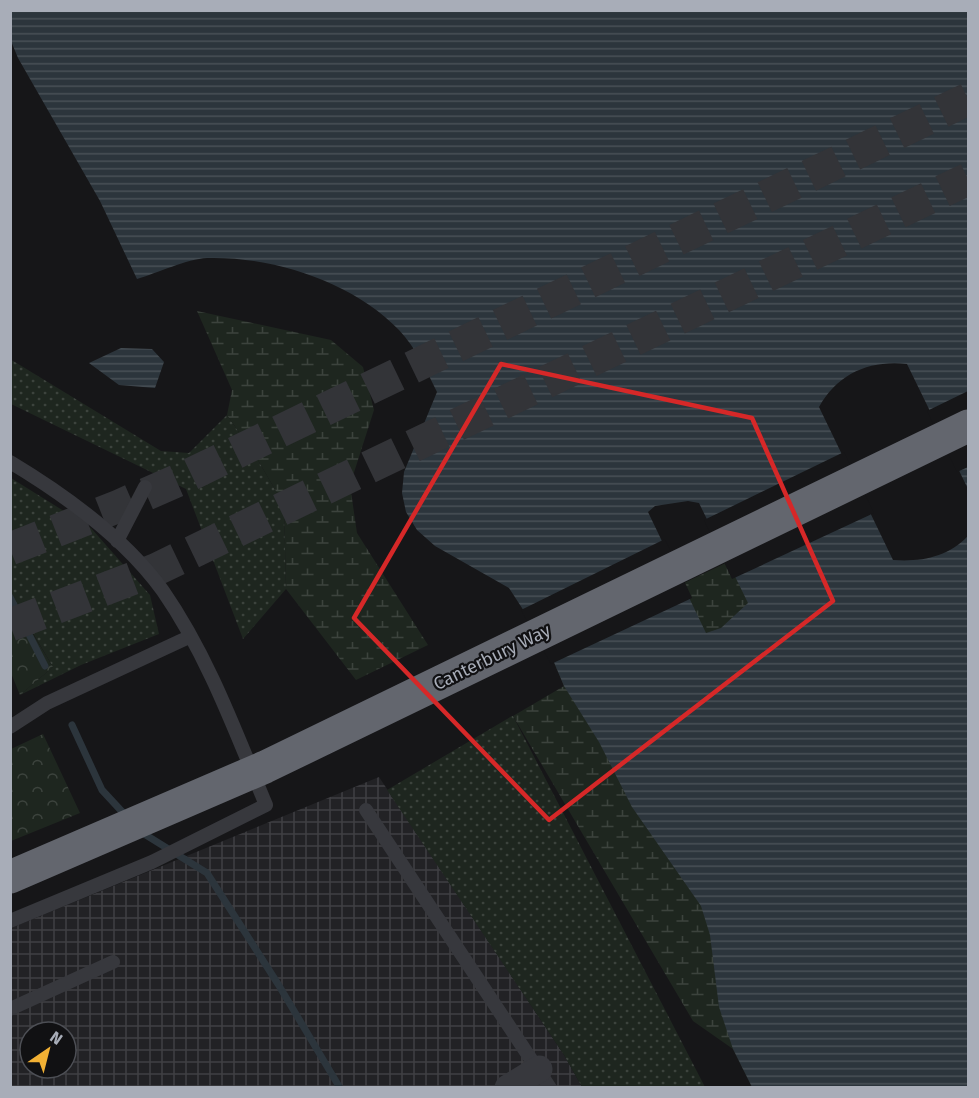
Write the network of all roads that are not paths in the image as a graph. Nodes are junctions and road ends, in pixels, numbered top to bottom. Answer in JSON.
{"nodes":[{"id":1,"x":969,"y":426,"type":"edge"},
{"id":2,"x":10,"y":462,"type":"edge"},
{"id":3,"x":145,"y":487,"type":"dead end"},
{"id":4,"x":117,"y":541,"type":"junction"},
{"id":5,"x":189,"y":637,"type":"junction"},
{"id":6,"x":10,"y":727,"type":"edge"},
{"id":7,"x":366,"y":810,"type":"dead end"},
{"id":8,"x":10,"y":877,"type":"edge"},
{"id":9,"x":10,"y":921,"type":"edge"},
{"id":10,"x":113,"y":962,"type":"dead end"},
{"id":11,"x":10,"y":1009,"type":"edge"},
{"id":12,"x":544,"y":1078,"type":"edge"},
{"id":13,"x":508,"y":1088,"type":"edge"}],
"edges":[{"from":1,"to":8,"type":"highway","name":"Canterbury Way","bridge":true},
{"from":2,"to":4,"type":"lane"},
{"from":3,"to":4,"type":"lane"},
{"from":4,"to":5,"type":"lane"},
{"from":5,"to":6,"type":"lane"},
{"from":5,"to":9,"type":"lane"},
{"from":7,"to":12,"type":"lane"},
{"from":10,"to":11,"type":"lane"},
{"from":12,"to":13,"type":"street"}]}
